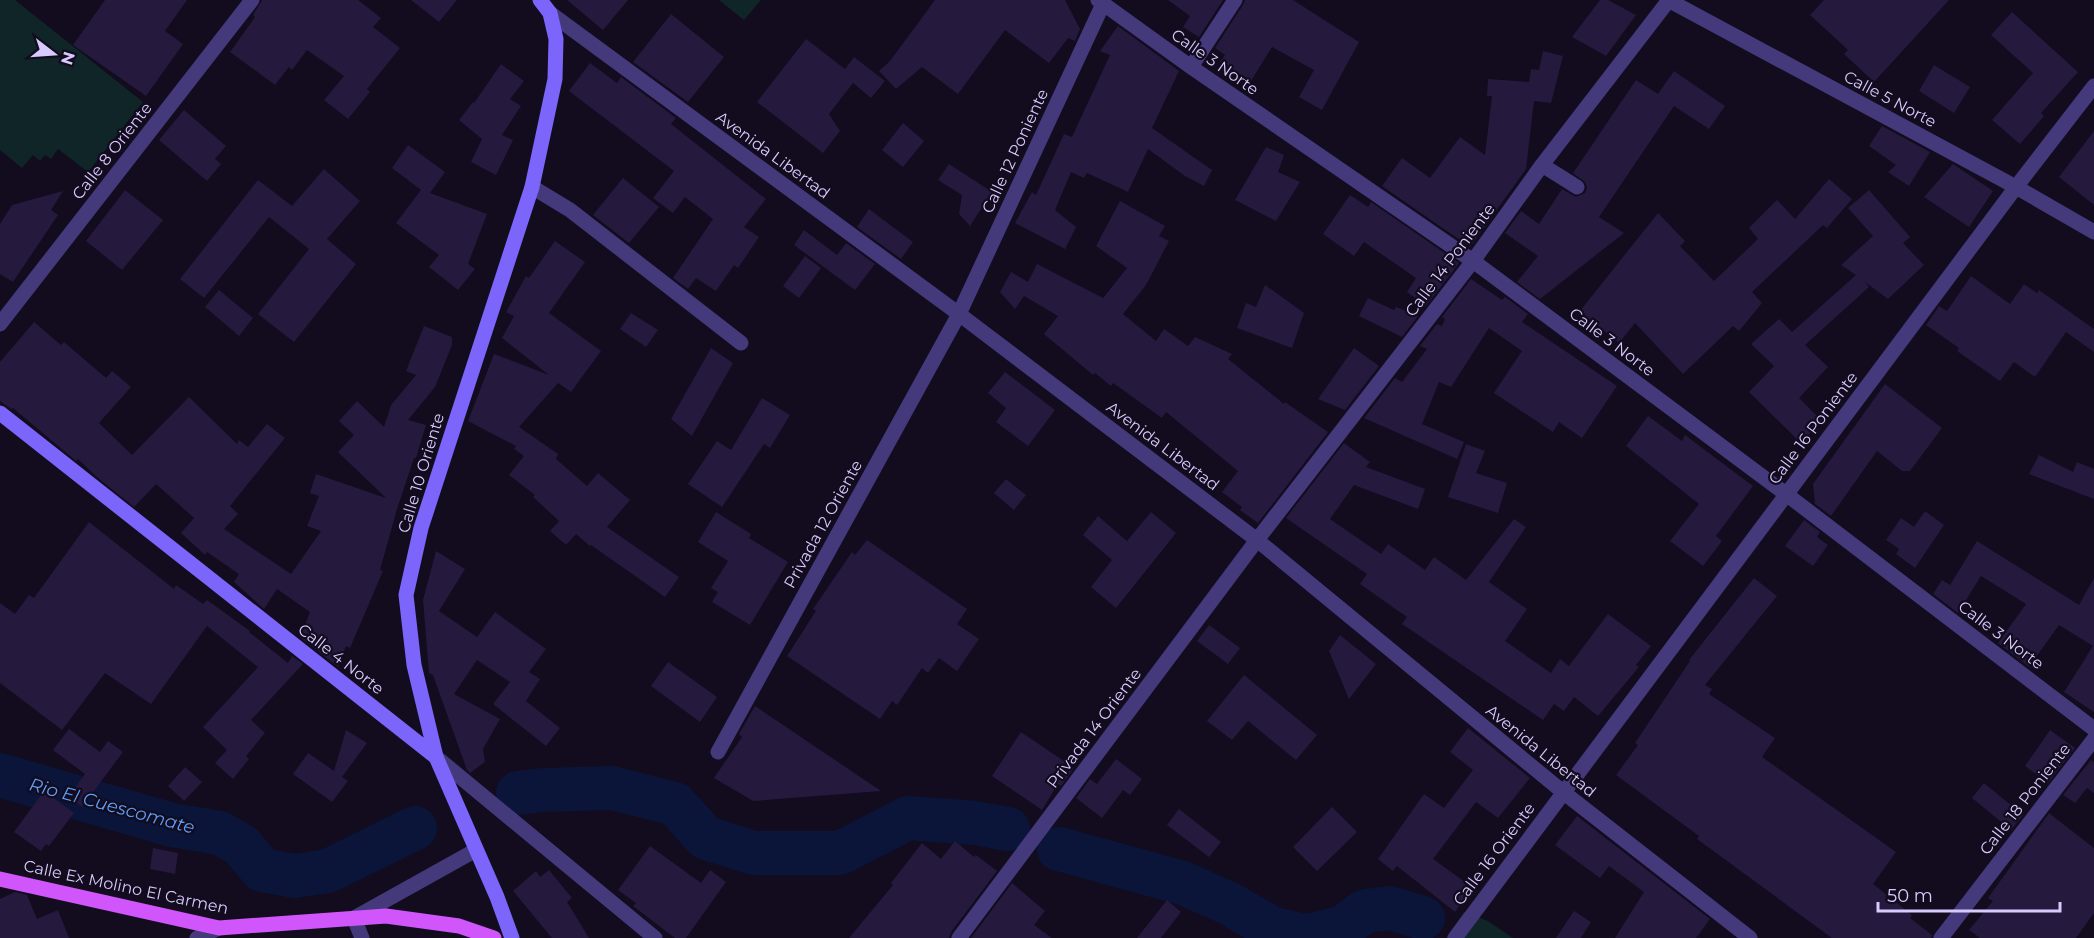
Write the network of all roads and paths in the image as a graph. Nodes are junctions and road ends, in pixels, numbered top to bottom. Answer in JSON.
{"nodes":[{"id":1,"x":252,"y":0,"type":"edge"},
{"id":2,"x":540,"y":0,"type":"edge"},
{"id":3,"x":1235,"y":0,"type":"edge"},
{"id":4,"x":1668,"y":0,"type":"edge"},
{"id":5,"x":1100,"y":2,"type":"edge"},
{"id":6,"x":550,"y":13,"type":"junction"},
{"id":7,"x":1191,"y":68,"type":"junction"},
{"id":8,"x":2094,"y":86,"type":"edge"},
{"id":9,"x":1542,"y":165,"type":"junction"},
{"id":10,"x":1577,"y":187,"type":"dead end"},
{"id":11,"x":2016,"y":187,"type":"junction"},
{"id":12,"x":532,"y":188,"type":"junction"},
{"id":13,"x":2094,"y":232,"type":"edge"},
{"id":14,"x":1473,"y":261,"type":"junction"},
{"id":15,"x":959,"y":314,"type":"junction"},
{"id":16,"x":0,"y":324,"type":"edge"},
{"id":17,"x":741,"y":343,"type":"dead end"},
{"id":18,"x":0,"y":413,"type":"edge"},
{"id":19,"x":1786,"y":494,"type":"junction"},
{"id":20,"x":1257,"y":540,"type":"junction"},
{"id":21,"x":2094,"y":729,"type":"edge"},
{"id":22,"x":2094,"y":739,"type":"edge"},
{"id":23,"x":718,"y":752,"type":"dead end"},
{"id":24,"x":436,"y":757,"type":"junction"},
{"id":25,"x":1563,"y":792,"type":"junction"},
{"id":26,"x":476,"y":850,"type":"junction"},
{"id":27,"x":0,"y":879,"type":"edge"},
{"id":28,"x":354,"y":918,"type":"junction"},
{"id":29,"x":219,"y":928,"type":"junction"},
{"id":30,"x":478,"y":935,"type":"edge"},
{"id":31,"x":197,"y":938,"type":"edge"},
{"id":32,"x":362,"y":938,"type":"edge"},
{"id":33,"x":494,"y":938,"type":"edge"},
{"id":34,"x":512,"y":938,"type":"edge"},
{"id":35,"x":655,"y":938,"type":"edge"},
{"id":36,"x":959,"y":938,"type":"edge"},
{"id":37,"x":1455,"y":938,"type":"edge"},
{"id":38,"x":1750,"y":938,"type":"edge"},
{"id":39,"x":1941,"y":938,"type":"edge"}],
"edges":[{"from":1,"to":16,"type":"street","name":"Calle 8 Oriente"},
{"from":2,"to":6,"type":"main road","name":"Avenida Libertad"},
{"from":3,"to":7,"type":"street"},
{"from":4,"to":9,"type":"street","name":"Calle 14 Poniente"},
{"from":4,"to":11,"type":"street","name":"Calle 5 Norte"},
{"from":5,"to":7,"type":"street","name":"Calle 3 Norte"},
{"from":5,"to":15,"type":"street","name":"Calle 12 Poniente"},
{"from":6,"to":12,"type":"main road","name":"Calle 10 Oriente"},
{"from":6,"to":15,"type":"street","name":"Avenida Libertad"},
{"from":7,"to":14,"type":"street","name":"Calle 3 Norte"},
{"from":8,"to":11,"type":"street","name":"Calle 16 Poniente"},
{"from":9,"to":10,"type":"street"},
{"from":9,"to":14,"type":"street","name":"Calle 14 Poniente"},
{"from":11,"to":13,"type":"street","name":"Calle 5 Norte"},
{"from":11,"to":19,"type":"street","name":"Calle 16 Poniente"},
{"from":12,"to":17,"type":"street"},
{"from":12,"to":24,"type":"main road","name":"Calle 10 Oriente"},
{"from":14,"to":19,"type":"street","name":"Calle 3 Norte"},
{"from":14,"to":20,"type":"street","name":"Calle 14 Poniente"},
{"from":15,"to":20,"type":"street","name":"Avenida Libertad"},
{"from":15,"to":23,"type":"street","name":"Privada 12 Oriente"},
{"from":18,"to":24,"type":"main road","name":"Calle 4 Norte"},
{"from":19,"to":21,"type":"street","name":"Calle 3 Norte"},
{"from":19,"to":25,"type":"street","name":"Calle 16 Poniente"},
{"from":20,"to":25,"type":"street","name":"Avenida Libertad"},
{"from":20,"to":36,"type":"street","name":"Privada 14 Oriente"},
{"from":22,"to":39,"type":"street","name":"Calle 18 Poniente"},
{"from":24,"to":26,"type":"main road","name":"Calle 10 Oriente"},
{"from":24,"to":35,"type":"street","name":"Calle 4 Norte"},
{"from":25,"to":37,"type":"street","name":"Calle 16 Oriente"},
{"from":25,"to":38,"type":"street","name":"Avenida Libertad"},
{"from":26,"to":28,"type":"street"},
{"from":26,"to":34,"type":"main road","name":"Calle 10 Oriente"},
{"from":27,"to":29,"type":"main road","name":"Calle Ex Molino El Carmen"},
{"from":28,"to":29,"type":"main road","name":"Calle Ex Molino El Carmen"},
{"from":28,"to":30,"type":"main road","name":"Calle Ex Molino El Carmen"},
{"from":28,"to":32,"type":"street"},
{"from":29,"to":31,"type":"street"},
{"from":30,"to":33,"type":"main road","name":"Calle Ex Molino El Carmen"}]}
